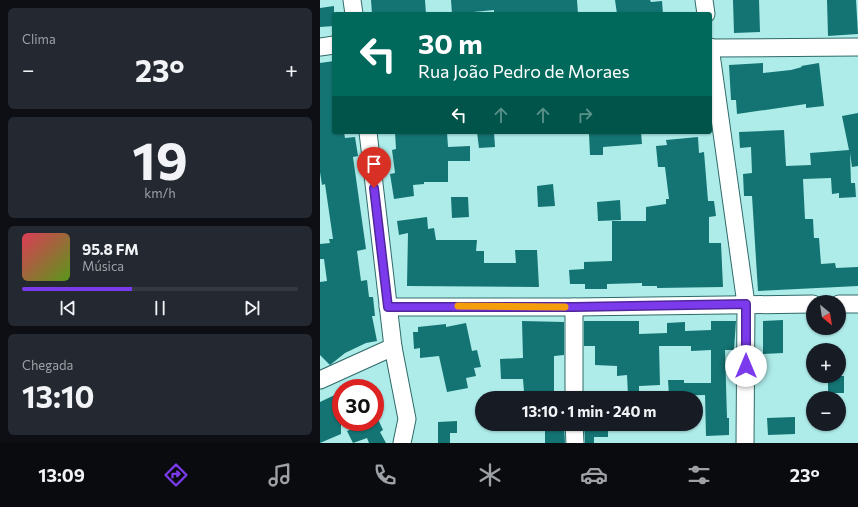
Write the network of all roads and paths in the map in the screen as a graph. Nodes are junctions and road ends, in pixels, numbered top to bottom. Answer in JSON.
{"nodes":[{"id":1,"x":352,"y":0,"type":"edge"},
{"id":2,"x":704,"y":0,"type":"edge"},
{"id":3,"x":354,"y":12,"type":"edge"},
{"id":4,"x":706,"y":12,"type":"edge"},
{"id":5,"x":332,"y":45,"type":"edge"},
{"id":6,"x":320,"y":47,"type":"edge"},
{"id":7,"x":712,"y":47,"type":"edge"},
{"id":8,"x":858,"y":47,"type":"edge"},
{"id":9,"x":712,"y":61,"type":"edge"},
{"id":10,"x":368,"y":134,"type":"edge"},
{"id":11,"x":746,"y":304,"type":"junction"},
{"id":12,"x":806,"y":304,"type":"edge"},
{"id":13,"x":846,"y":304,"type":"edge"},
{"id":14,"x":858,"y":304,"type":"edge"},
{"id":15,"x":388,"y":307,"type":"junction"},
{"id":16,"x":574,"y":307,"type":"junction"},
{"id":17,"x":393,"y":347,"type":"junction"},
{"id":18,"x":320,"y":380,"type":"edge"},
{"id":19,"x":574,"y":391,"type":"edge"},
{"id":20,"x":574,"y":431,"type":"edge"},
{"id":21,"x":402,"y":443,"type":"edge"},
{"id":22,"x":574,"y":443,"type":"edge"},
{"id":23,"x":745,"y":443,"type":"edge"}],
"edges":[{"from":1,"to":3,"type":"street"},
{"from":2,"to":4,"type":"street"},
{"from":5,"to":6,"type":"street"},
{"from":7,"to":8,"type":"street"},
{"from":9,"to":11,"type":"street"},
{"from":10,"to":15,"type":"street"},
{"from":11,"to":12,"type":"street"},
{"from":11,"to":16,"type":"street"},
{"from":11,"to":23,"type":"street"},
{"from":13,"to":14,"type":"street"},
{"from":15,"to":16,"type":"street"},
{"from":15,"to":17,"type":"street"},
{"from":16,"to":19,"type":"street"},
{"from":17,"to":18,"type":"street"},
{"from":17,"to":21,"type":"street"},
{"from":20,"to":22,"type":"street"}]}
